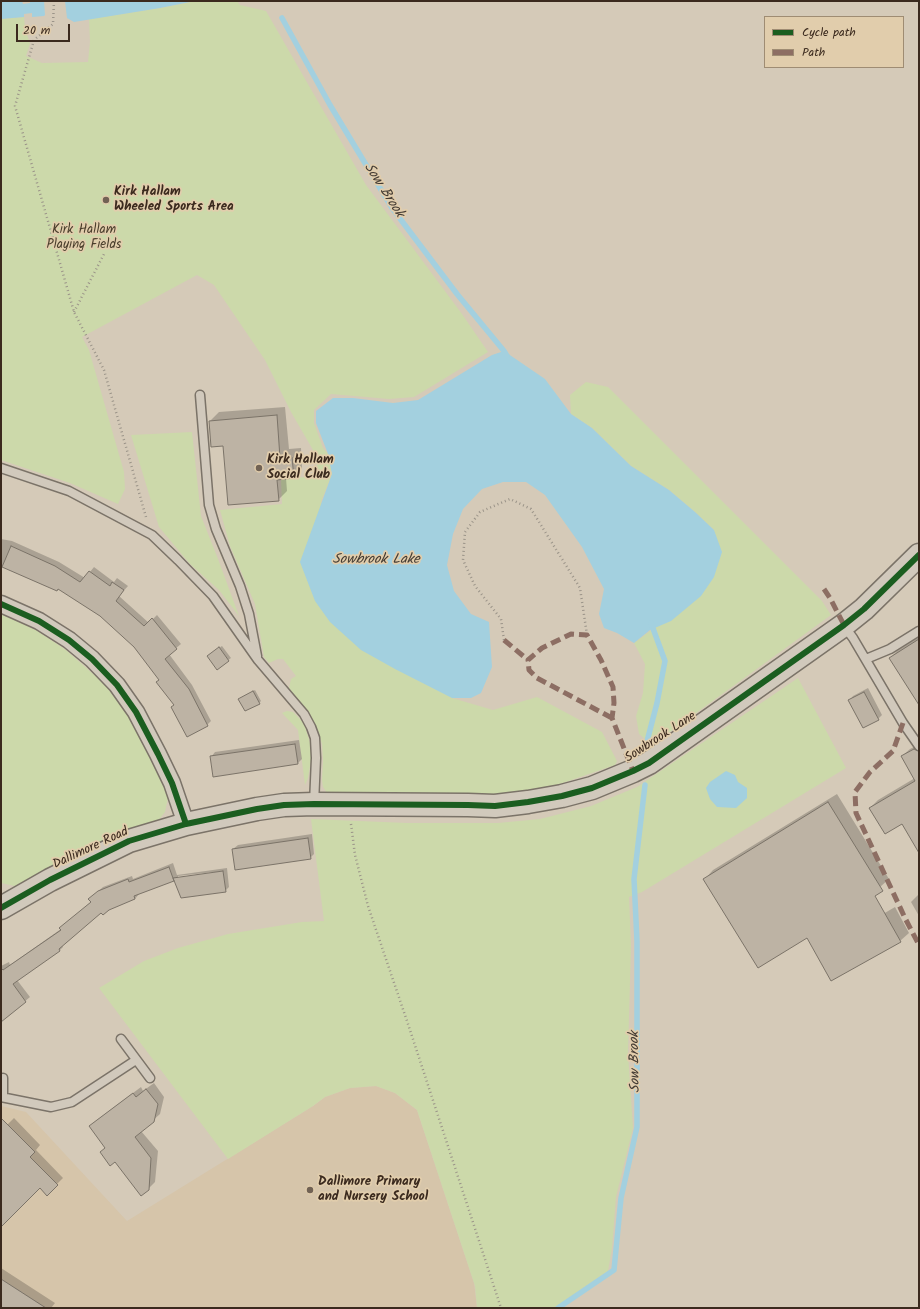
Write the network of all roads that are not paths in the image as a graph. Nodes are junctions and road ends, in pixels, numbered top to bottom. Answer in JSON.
{"nodes":[{"id":1,"x":200,"y":395,"type":"dead end"},
{"id":2,"x":1,"y":468,"type":"edge"},
{"id":3,"x":919,"y":555,"type":"edge"},
{"id":4,"x":1,"y":604,"type":"edge"},
{"id":5,"x":844,"y":625,"type":"junction"},
{"id":6,"x":919,"y":631,"type":"edge"},
{"id":7,"x":258,"y":660,"type":"junction"},
{"id":8,"x":866,"y":660,"type":"junction"},
{"id":9,"x":919,"y":746,"type":"edge"},
{"id":10,"x":314,"y":804,"type":"junction"},
{"id":11,"x":186,"y":824,"type":"junction"},
{"id":12,"x":2,"y":905,"type":"edge"},
{"id":13,"x":121,"y":1039,"type":"dead end"},
{"id":14,"x":136,"y":1060,"type":"junction"},
{"id":15,"x":3,"y":1078,"type":"dead end"},
{"id":16,"x":150,"y":1078,"type":"dead end"},
{"id":17,"x":2,"y":1097,"type":"edge"}],
"edges":[{"from":1,"to":7,"type":"lane"},
{"from":2,"to":7,"type":"lane"},
{"from":3,"to":5,"type":"street","name":"Sowbrook Lane"},
{"from":4,"to":11,"type":"street"},
{"from":5,"to":8,"type":"lane"},
{"from":5,"to":10,"type":"street","name":"Sowbrook Lane"},
{"from":6,"to":8,"type":"lane"},
{"from":7,"to":10,"type":"lane"},
{"from":8,"to":9,"type":"lane"},
{"from":10,"to":11,"type":"street","name":"Dallimore Road"},
{"from":11,"to":12,"type":"street","name":"Dallimore Road"},
{"from":13,"to":14,"type":"lane"},
{"from":14,"to":16,"type":"lane"},
{"from":14,"to":17,"type":"lane"},
{"from":15,"to":17,"type":"lane"}]}
